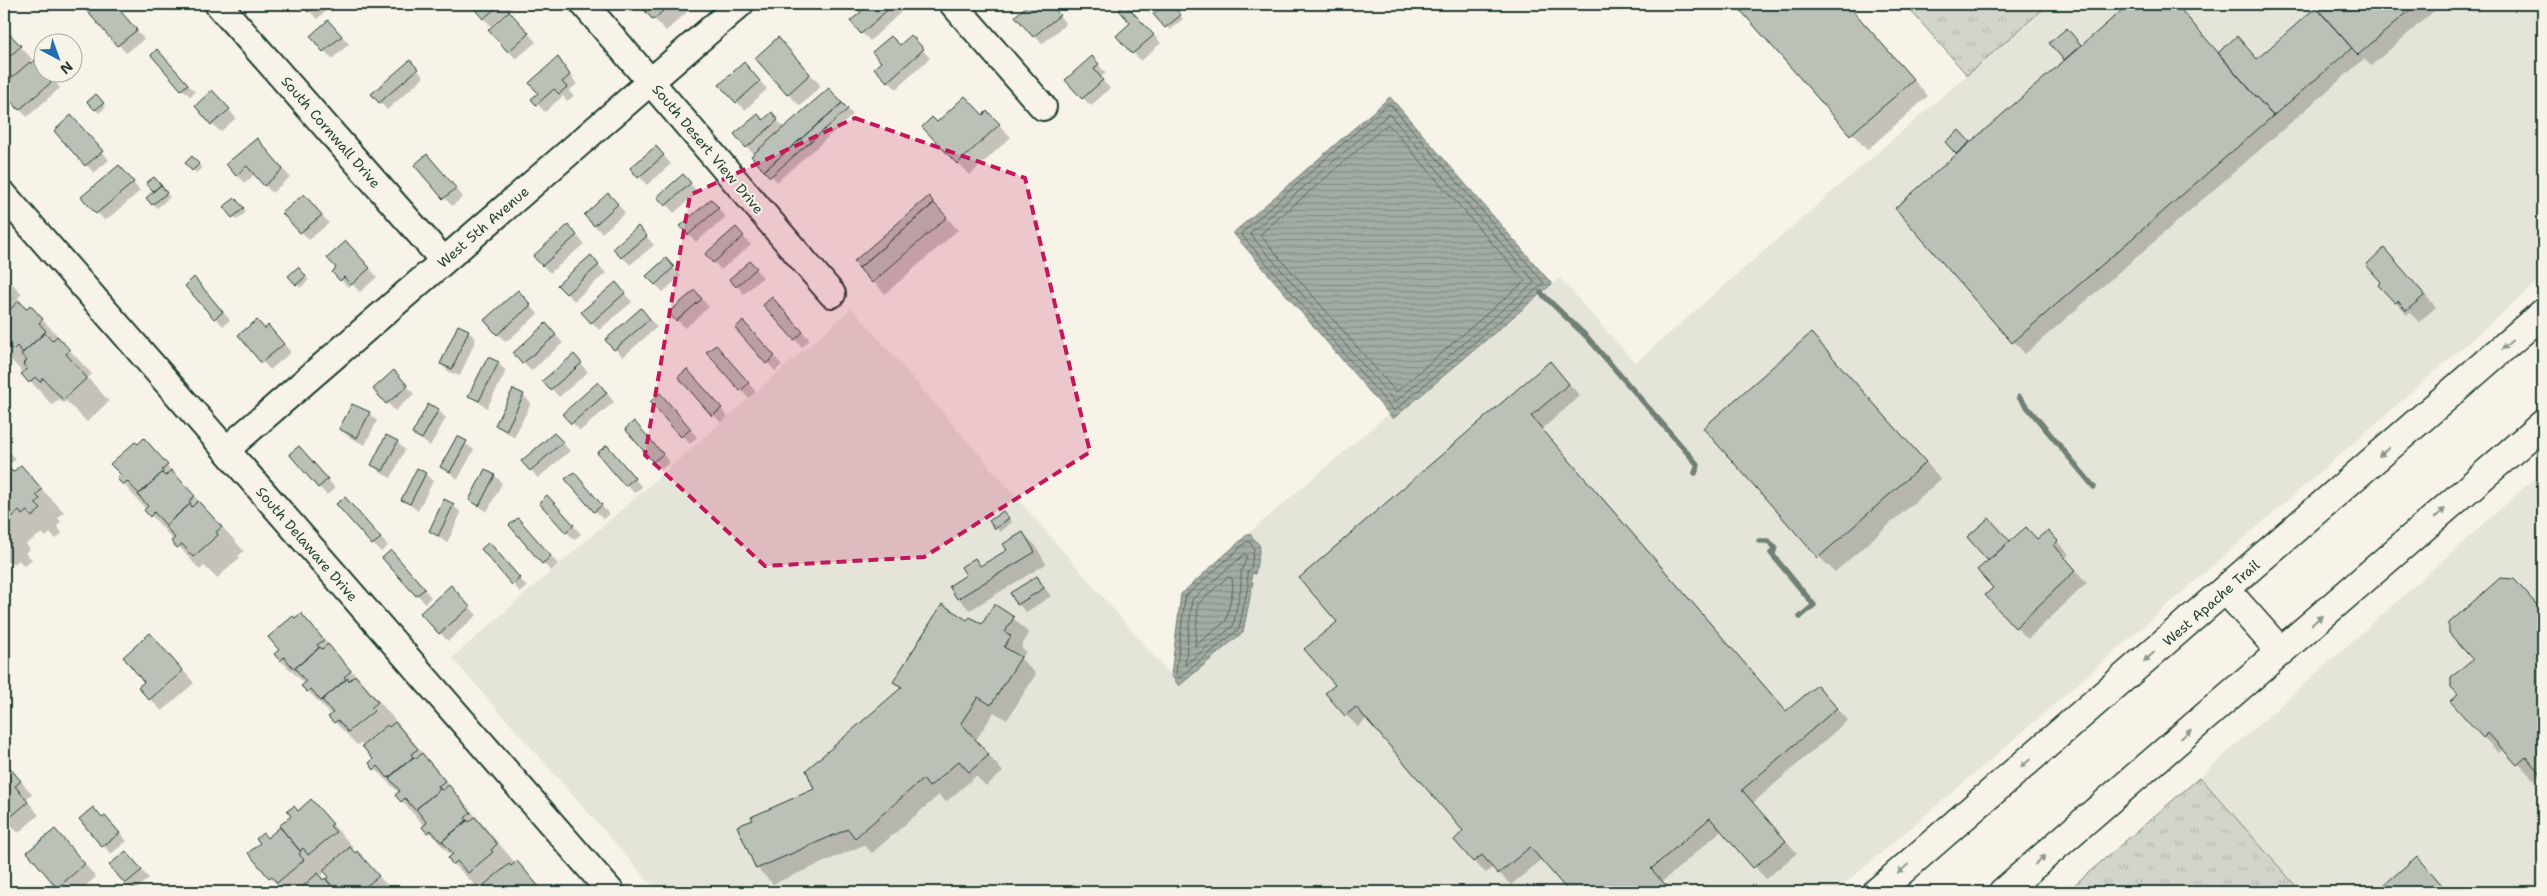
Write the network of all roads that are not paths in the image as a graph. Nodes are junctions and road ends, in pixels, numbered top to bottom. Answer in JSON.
{"nodes":[{"id":1,"x":218,"y":4,"type":"edge"},
{"id":2,"x":584,"y":4,"type":"edge"},
{"id":3,"x":740,"y":4,"type":"edge"},
{"id":4,"x":953,"y":4,"type":"edge"},
{"id":5,"x":651,"y":81,"type":"junction"},
{"id":6,"x":1043,"y":107,"type":"dead end"},
{"id":7,"x":4,"y":195,"type":"edge"},
{"id":8,"x":444,"y":261,"type":"junction"},
{"id":9,"x":832,"y":294,"type":"dead end"},
{"id":10,"x":2543,"y":313,"type":"edge"},
{"id":11,"x":2543,"y":424,"type":"edge"},
{"id":12,"x":226,"y":450,"type":"junction"},
{"id":13,"x":2226,"y":590,"type":"junction"},
{"id":14,"x":2281,"y":652,"type":"junction"},
{"id":15,"x":611,"y":892,"type":"edge"},
{"id":16,"x":1877,"y":892,"type":"edge"},
{"id":17,"x":2003,"y":892,"type":"edge"}],
"edges":[{"from":1,"to":8,"type":"street","name":"South Cornwall Drive"},
{"from":2,"to":5,"type":"street","name":"South Desert View Drive"},
{"from":3,"to":5,"type":"street","name":"West 5th Avenue"},
{"from":4,"to":6,"type":"street"},
{"from":5,"to":8,"type":"street","name":"West 5th Avenue"},
{"from":5,"to":9,"type":"street","name":"South Desert View Drive"},
{"from":7,"to":12,"type":"street","name":"South Delaware Drive"},
{"from":8,"to":12,"type":"street","name":"West 5th Avenue"},
{"from":10,"to":13,"type":"main road","name":"West Apache Trail","one_way":true},
{"from":14,"to":11,"type":"main road","one_way":true},
{"from":12,"to":15,"type":"street","name":"South Delaware Drive"},
{"from":13,"to":14,"type":"main road"},
{"from":13,"to":16,"type":"main road","name":"West Apache Trail","one_way":true},
{"from":17,"to":14,"type":"main road","one_way":true}]}
